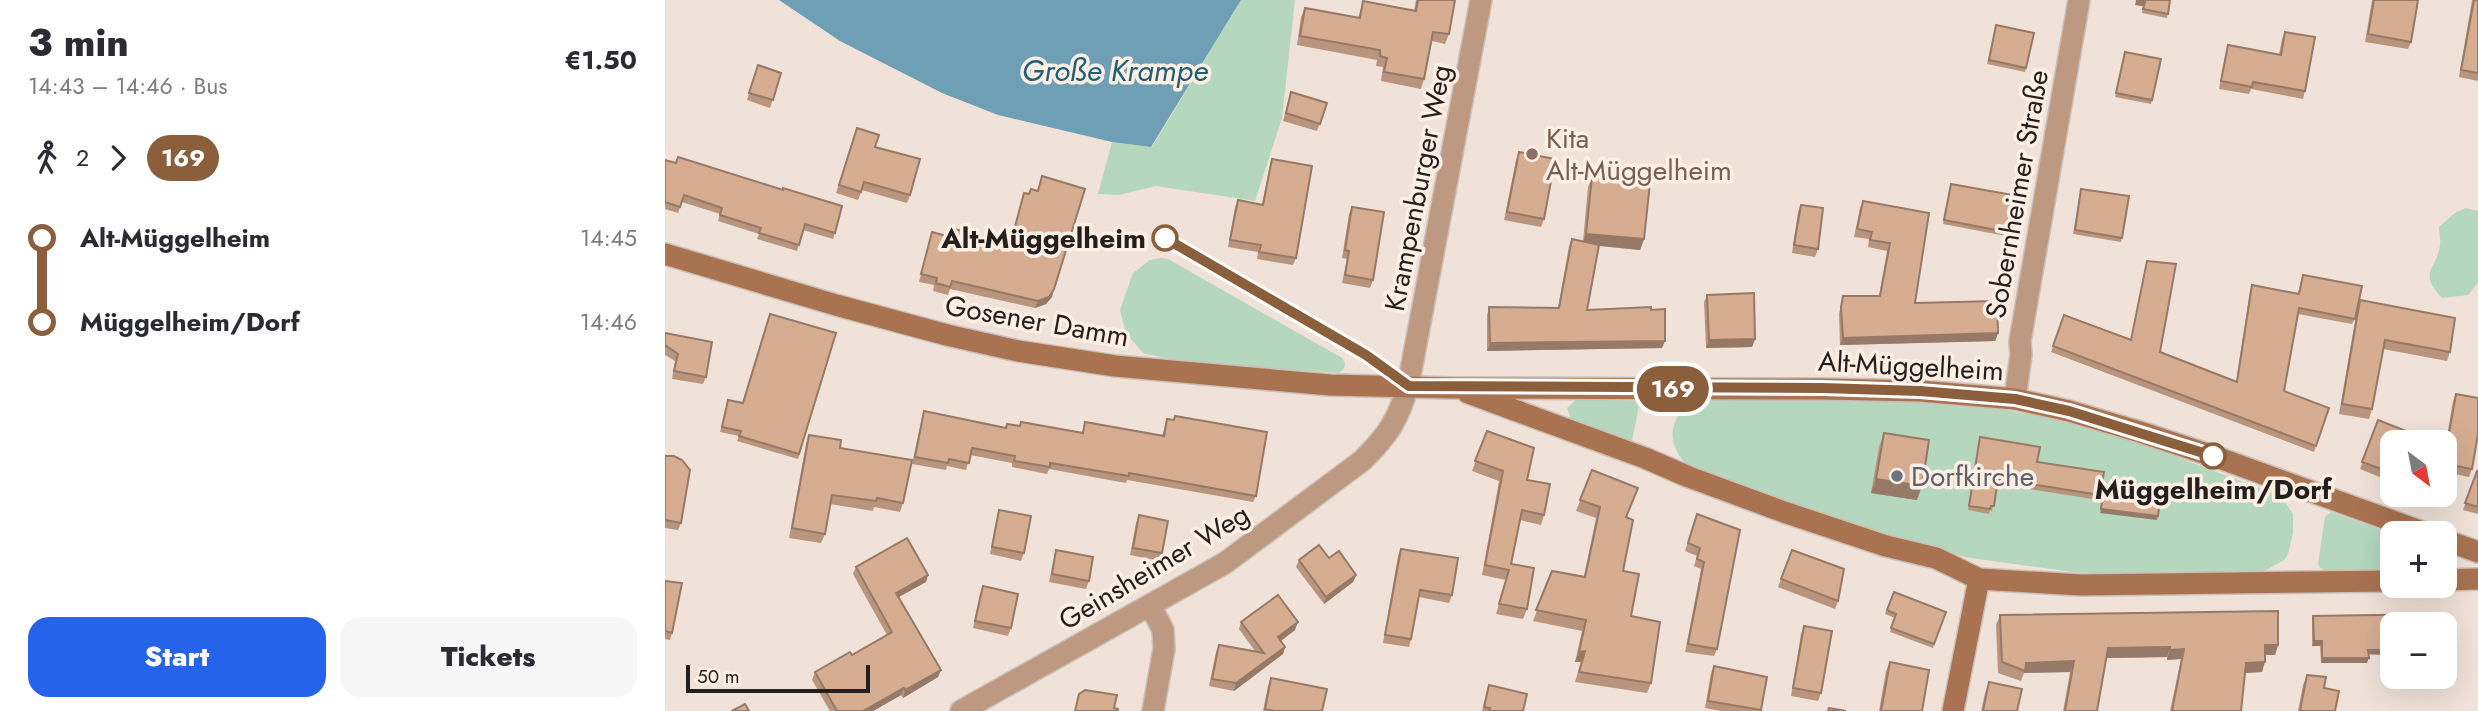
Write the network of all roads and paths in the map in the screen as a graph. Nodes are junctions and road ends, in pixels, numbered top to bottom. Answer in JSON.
{"nodes":[{"id":1,"x":1481,"y":0,"type":"edge"},
{"id":2,"x":2079,"y":0,"type":"edge"},
{"id":3,"x":665,"y":254,"type":"edge"},
{"id":4,"x":1409,"y":386,"type":"junction"},
{"id":5,"x":1453,"y":388,"type":"junction"},
{"id":6,"x":2015,"y":399,"type":"junction"},
{"id":7,"x":2392,"y":521,"type":"edge"},
{"id":8,"x":2457,"y":544,"type":"edge"},
{"id":9,"x":2478,"y":552,"type":"edge"},
{"id":10,"x":1979,"y":579,"type":"junction"},
{"id":11,"x":2478,"y":579,"type":"edge"},
{"id":12,"x":2457,"y":580,"type":"edge"},
{"id":13,"x":2380,"y":581,"type":"edge"},
{"id":14,"x":1151,"y":607,"type":"junction"},
{"id":15,"x":961,"y":711,"type":"edge"},
{"id":16,"x":1153,"y":711,"type":"edge"},
{"id":17,"x":1953,"y":711,"type":"edge"}],
"edges":[{"from":1,"to":4,"type":"street","name":"Krampenburger Weg"},
{"from":2,"to":6,"type":"street","name":"Sobernheimer Straße"},
{"from":3,"to":4,"type":"main road","name":"Gosener Damm"},
{"from":4,"to":5,"type":"main road","name":"Alt-Müggelheim"},
{"from":4,"to":14,"type":"street","name":"Geinsheimer Weg"},
{"from":5,"to":6,"type":"main road","name":"Alt-Müggelheim"},
{"from":5,"to":10,"type":"main road","name":"Alt-Müggelheim"},
{"from":6,"to":7,"type":"main road","name":"Alt-Müggelheim"},
{"from":8,"to":9,"type":"main road"},
{"from":10,"to":13,"type":"main road","name":"Alt-Müggelheim"},
{"from":10,"to":17,"type":"main road"},
{"from":11,"to":12,"type":"main road"},
{"from":14,"to":15,"type":"street","name":"Geinsheimer Weg"},
{"from":14,"to":16,"type":"street"}]}
